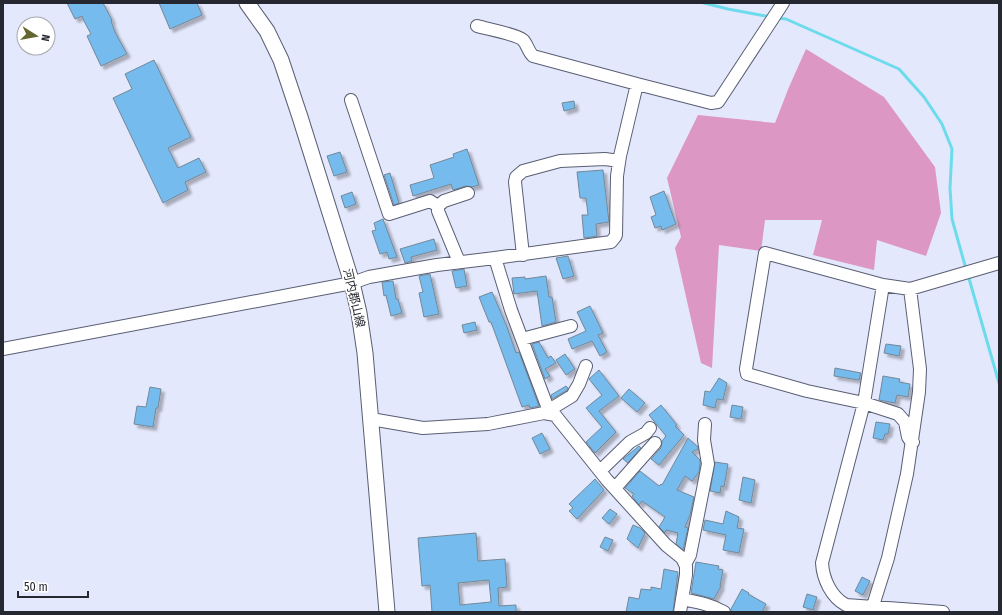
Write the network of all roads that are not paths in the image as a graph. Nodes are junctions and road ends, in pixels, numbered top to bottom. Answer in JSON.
{"nodes":[{"id":1,"x":247,"y":3,"type":"edge"},
{"id":2,"x":782,"y":3,"type":"edge"},
{"id":3,"x":477,"y":26,"type":"dead end"},
{"id":4,"x":637,"y":84,"type":"junction"},
{"id":5,"x":351,"y":100,"type":"dead end"},
{"id":6,"x":619,"y":161,"type":"junction"},
{"id":7,"x":468,"y":193,"type":"dead end"},
{"id":8,"x":438,"y":206,"type":"junction"},
{"id":9,"x":523,"y":255,"type":"junction"},
{"id":10,"x":494,"y":258,"type":"junction"},
{"id":11,"x":459,"y":262,"type":"junction"},
{"id":12,"x":999,"y":263,"type":"edge"},
{"id":13,"x":352,"y":284,"type":"junction"},
{"id":14,"x":883,"y":285,"type":"junction"},
{"id":15,"x":910,"y":289,"type":"junction"},
{"id":16,"x":571,"y":326,"type":"dead end"},
{"id":17,"x":522,"y":339,"type":"junction"},
{"id":18,"x":3,"y":349,"type":"edge"},
{"id":19,"x":586,"y":366,"type":"dead end"},
{"id":20,"x":864,"y":403,"type":"junction"},
{"id":21,"x":550,"y":412,"type":"junction"},
{"id":22,"x":371,"y":419,"type":"junction"},
{"id":23,"x":706,"y":424,"type":"dead end"},
{"id":24,"x":650,"y":428,"type":"dead end"},
{"id":25,"x":913,"y":442,"type":"junction"},
{"id":26,"x":655,"y":443,"type":"dead end"},
{"id":27,"x":600,"y":471,"type":"junction"},
{"id":28,"x":615,"y":488,"type":"junction"},
{"id":29,"x":685,"y":564,"type":"junction"},
{"id":30,"x":682,"y":599,"type":"junction"},
{"id":31,"x":872,"y":610,"type":"edge"},
{"id":32,"x":387,"y":612,"type":"edge"},
{"id":33,"x":680,"y":612,"type":"edge"},
{"id":34,"x":724,"y":612,"type":"edge"},
{"id":35,"x":943,"y":612,"type":"edge"}],
"edges":[{"from":1,"to":13,"type":"main road","name":"河内郡山線"},
{"from":2,"to":4,"type":"street"},
{"from":3,"to":4,"type":"street"},
{"from":4,"to":6,"type":"street"},
{"from":5,"to":8,"type":"street"},
{"from":6,"to":9,"type":"street"},
{"from":6,"to":9,"type":"street"},
{"from":7,"to":8,"type":"street"},
{"from":8,"to":11,"type":"street"},
{"from":9,"to":10,"type":"street"},
{"from":10,"to":11,"type":"street"},
{"from":10,"to":17,"type":"street"},
{"from":11,"to":13,"type":"street"},
{"from":12,"to":15,"type":"street"},
{"from":13,"to":18,"type":"street"},
{"from":13,"to":22,"type":"main road","name":"河内郡山線"},
{"from":14,"to":15,"type":"street"},
{"from":14,"to":20,"type":"street"},
{"from":14,"to":20,"type":"street"},
{"from":15,"to":25,"type":"street"},
{"from":16,"to":17,"type":"street"},
{"from":17,"to":21,"type":"street"},
{"from":19,"to":21,"type":"street"},
{"from":20,"to":25,"type":"street"},
{"from":20,"to":31,"type":"street"},
{"from":21,"to":22,"type":"street"},
{"from":21,"to":27,"type":"street"},
{"from":22,"to":32,"type":"main road","name":"河内郡山線"},
{"from":23,"to":29,"type":"street"},
{"from":24,"to":27,"type":"street"},
{"from":25,"to":31,"type":"street"},
{"from":26,"to":28,"type":"street"},
{"from":27,"to":28,"type":"street"},
{"from":28,"to":29,"type":"street"},
{"from":29,"to":30,"type":"street"},
{"from":30,"to":33,"type":"street"},
{"from":30,"to":34,"type":"street"},
{"from":31,"to":35,"type":"street"}]}
